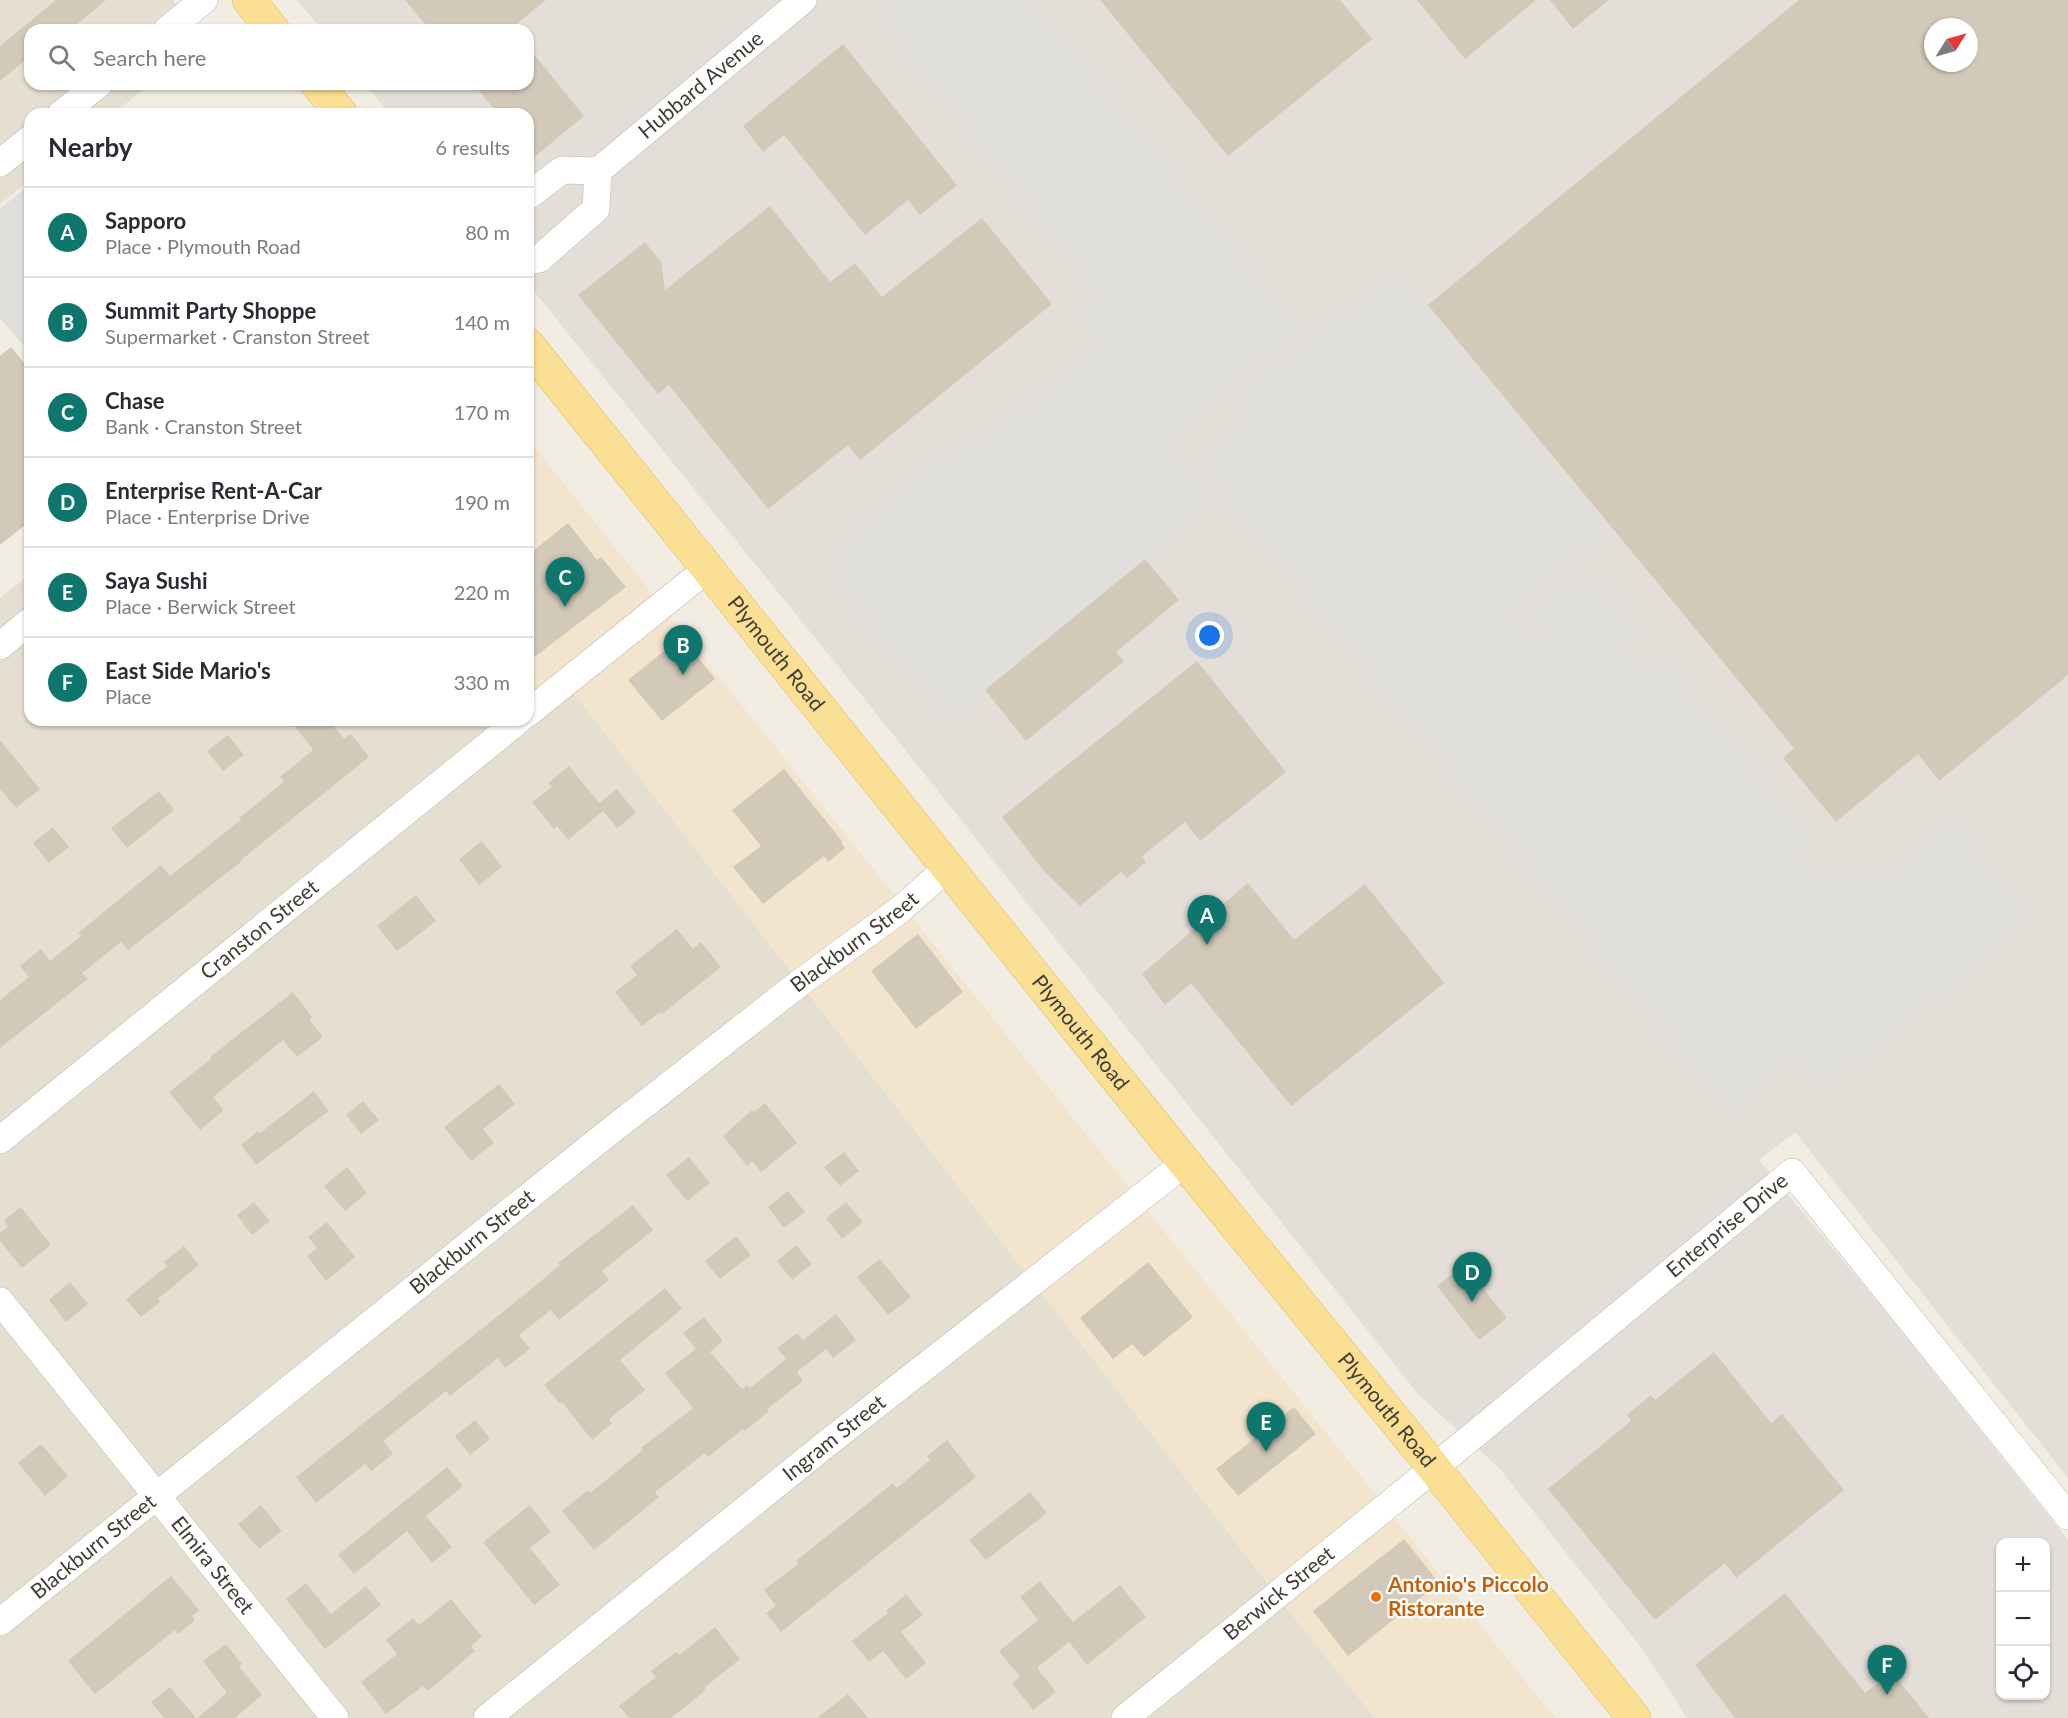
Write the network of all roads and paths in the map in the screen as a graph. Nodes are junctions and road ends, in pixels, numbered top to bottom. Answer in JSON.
{"nodes":[{"id":1,"x":204,"y":0,"type":"edge"},
{"id":2,"x":249,"y":0,"type":"edge"},
{"id":3,"x":803,"y":0,"type":"edge"},
{"id":4,"x":174,"y":24,"type":"edge"},
{"id":5,"x":268,"y":24,"type":"edge"},
{"id":6,"x":91,"y":90,"type":"edge"},
{"id":7,"x":322,"y":90,"type":"edge"},
{"id":8,"x":69,"y":108,"type":"edge"},
{"id":9,"x":336,"y":108,"type":"edge"},
{"id":10,"x":24,"y":144,"type":"edge"},
{"id":11,"x":0,"y":163,"type":"edge"},
{"id":12,"x":598,"y":171,"type":"junction"},
{"id":13,"x":534,"y":191,"type":"edge"},
{"id":14,"x":534,"y":260,"type":"edge"},
{"id":15,"x":534,"y":353,"type":"edge"},
{"id":16,"x":707,"y":569,"type":"junction"},
{"id":17,"x":24,"y":626,"type":"edge"},
{"id":18,"x":0,"y":646,"type":"edge"},
{"id":19,"x":534,"y":708,"type":"edge"},
{"id":20,"x":512,"y":726,"type":"edge"},
{"id":21,"x":947,"y":868,"type":"junction"},
{"id":22,"x":0,"y":1140,"type":"edge"},
{"id":23,"x":1185,"y":1163,"type":"junction"},
{"id":24,"x":0,"y":1301,"type":"edge"},
{"id":25,"x":1434,"y":1468,"type":"junction"},
{"id":26,"x":156,"y":1496,"type":"junction"},
{"id":27,"x":2068,"y":1516,"type":"edge"},
{"id":28,"x":0,"y":1623,"type":"edge"},
{"id":29,"x":335,"y":1718,"type":"edge"},
{"id":30,"x":487,"y":1718,"type":"edge"},
{"id":31,"x":1125,"y":1718,"type":"edge"},
{"id":32,"x":1634,"y":1718,"type":"edge"}],
"edges":[{"from":1,"to":4,"type":"street"},
{"from":2,"to":5,"type":"main road"},
{"from":3,"to":12,"type":"street","name":"Hubbard Avenue"},
{"from":6,"to":8,"type":"street"},
{"from":7,"to":9,"type":"main road"},
{"from":10,"to":11,"type":"street"},
{"from":12,"to":13,"type":"street"},
{"from":12,"to":14,"type":"street"},
{"from":15,"to":16,"type":"main road","name":"Plymouth Road"},
{"from":16,"to":19,"type":"street"},
{"from":16,"to":21,"type":"main road","name":"Plymouth Road"},
{"from":17,"to":18,"type":"street"},
{"from":20,"to":22,"type":"street","name":"Cranston Street"},
{"from":21,"to":23,"type":"main road","name":"Plymouth Road"},
{"from":21,"to":26,"type":"street","name":"Blackburn Street"},
{"from":23,"to":25,"type":"main road","name":"Plymouth Road"},
{"from":23,"to":30,"type":"street","name":"Ingram Street"},
{"from":24,"to":26,"type":"street","name":"Elmira Street"},
{"from":25,"to":27,"type":"street","name":"Enterprise Drive"},
{"from":25,"to":31,"type":"street","name":"Berwick Street"},
{"from":25,"to":32,"type":"main road","name":"Plymouth Road"},
{"from":26,"to":28,"type":"street","name":"Blackburn Street"},
{"from":26,"to":29,"type":"street","name":"Elmira Street"}]}
